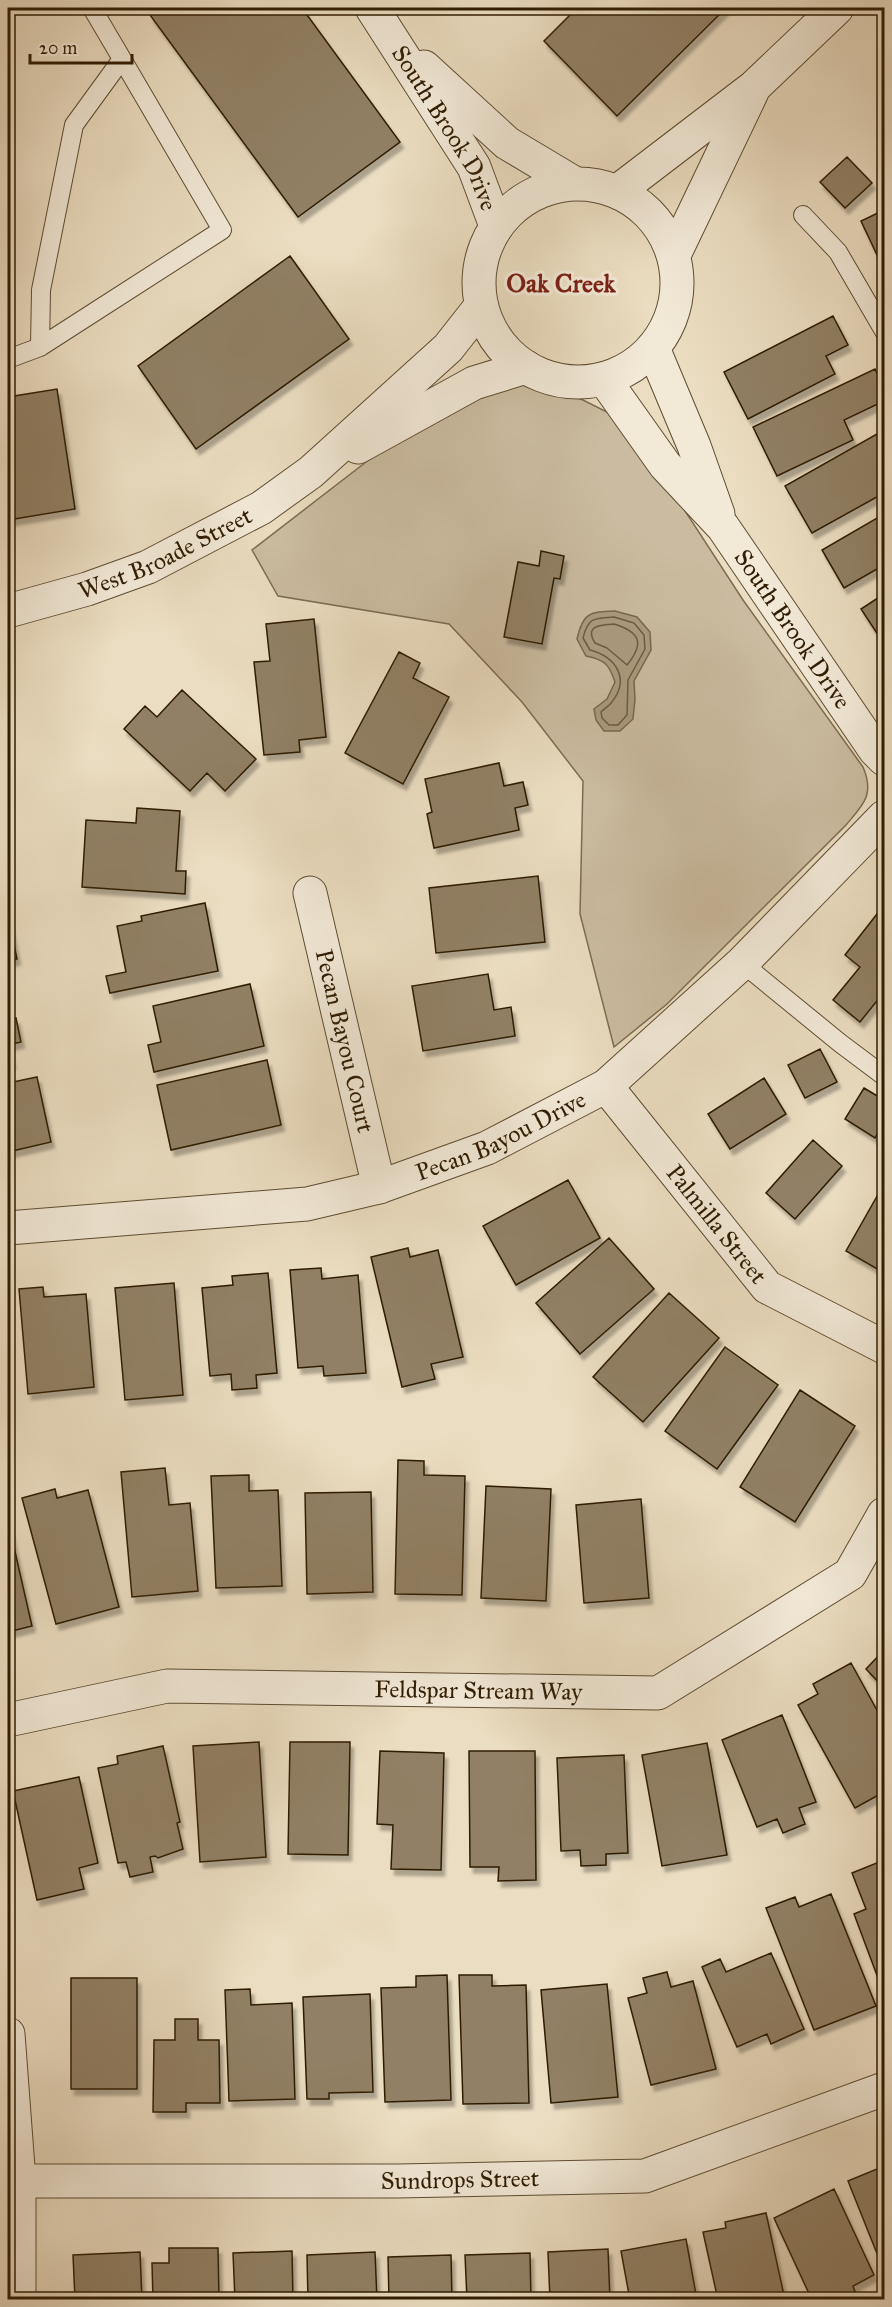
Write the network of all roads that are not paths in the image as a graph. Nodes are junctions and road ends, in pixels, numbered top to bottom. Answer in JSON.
{"nodes":[{"id":1,"x":92,"y":8,"type":"edge"},
{"id":2,"x":837,"y":8,"type":"edge"},
{"id":3,"x":379,"y":20,"type":"edge"},
{"id":4,"x":122,"y":59,"type":"junction"},
{"id":5,"x":754,"y":87,"type":"junction"},
{"id":6,"x":574,"y":183,"type":"junction"},
{"id":7,"x":618,"y":191,"type":"junction"},
{"id":8,"x":803,"y":215,"type":"dead end"},
{"id":9,"x":496,"y":226,"type":"junction"},
{"id":10,"x":674,"y":255,"type":"junction"},
{"id":11,"x":482,"y":306,"type":"junction"},
{"id":12,"x":885,"y":332,"type":"edge"},
{"id":13,"x":40,"y":347,"type":"junction"},
{"id":14,"x":653,"y":348,"type":"junction"},
{"id":15,"x":8,"y":359,"type":"edge"},
{"id":16,"x":526,"y":368,"type":"junction"},
{"id":17,"x":604,"y":379,"type":"junction"},
{"id":18,"x":311,"y":472,"type":"junction"},
{"id":19,"x":723,"y":527,"type":"junction"},
{"id":20,"x":8,"y":611,"type":"edge"},
{"id":21,"x":885,"y":759,"type":"edge"},
{"id":22,"x":885,"y":817,"type":"edge"},
{"id":23,"x":310,"y":893,"type":"dead end"},
{"id":24,"x":742,"y":963,"type":"junction"},
{"id":25,"x":885,"y":1076,"type":"edge"},
{"id":26,"x":606,"y":1086,"type":"junction"},
{"id":27,"x":379,"y":1187,"type":"junction"},
{"id":28,"x":8,"y":1228,"type":"edge"},
{"id":29,"x":885,"y":1347,"type":"edge"},
{"id":30,"x":885,"y":1514,"type":"edge"},
{"id":31,"x":8,"y":1720,"type":"edge"},
{"id":32,"x":8,"y":2034,"type":"edge"},
{"id":33,"x":885,"y":2089,"type":"edge"},
{"id":34,"x":19,"y":2181,"type":"junction"},
{"id":35,"x":19,"y":2300,"type":"edge"}],
"edges":[{"from":1,"to":4,"type":"lane"},
{"from":2,"to":5,"type":"street"},
{"from":3,"to":6,"type":"street","name":"South Brook Drive"},
{"from":3,"to":9,"type":"street","name":"South Brook Drive"},
{"from":4,"to":13,"type":"lane"},
{"from":4,"to":13,"type":"lane"},
{"from":5,"to":7,"type":"street"},
{"from":5,"to":10,"type":"street"},
{"from":6,"to":7,"type":"street"},
{"from":6,"to":9,"type":"street"},
{"from":7,"to":10,"type":"street"},
{"from":8,"to":12,"type":"lane"},
{"from":9,"to":11,"type":"street"},
{"from":10,"to":14,"type":"street"},
{"from":11,"to":16,"type":"street"},
{"from":11,"to":18,"type":"street","name":"West Broade Street"},
{"from":13,"to":15,"type":"lane"},
{"from":14,"to":17,"type":"street"},
{"from":14,"to":19,"type":"street","name":"South Brook Drive"},
{"from":16,"to":17,"type":"street"},
{"from":16,"to":18,"type":"street","name":"West Broade Street"},
{"from":17,"to":19,"type":"street","name":"South Brook Drive"},
{"from":18,"to":20,"type":"street","name":"West Broade Street"},
{"from":19,"to":21,"type":"street","name":"South Brook Drive"},
{"from":22,"to":24,"type":"street","name":"Pecan Bayou Drive"},
{"from":23,"to":27,"type":"street","name":"Pecan Bayou Court"},
{"from":24,"to":25,"type":"lane"},
{"from":24,"to":26,"type":"street","name":"Pecan Bayou Drive"},
{"from":26,"to":27,"type":"street","name":"Pecan Bayou Drive"},
{"from":26,"to":29,"type":"street","name":"Palmilla Street"},
{"from":27,"to":28,"type":"street","name":"Pecan Bayou Drive"},
{"from":30,"to":31,"type":"street","name":"Feldspar Stream Way"},
{"from":32,"to":34,"type":"street"},
{"from":33,"to":34,"type":"street","name":"Sundrops Street"},
{"from":34,"to":35,"type":"street"}]}
